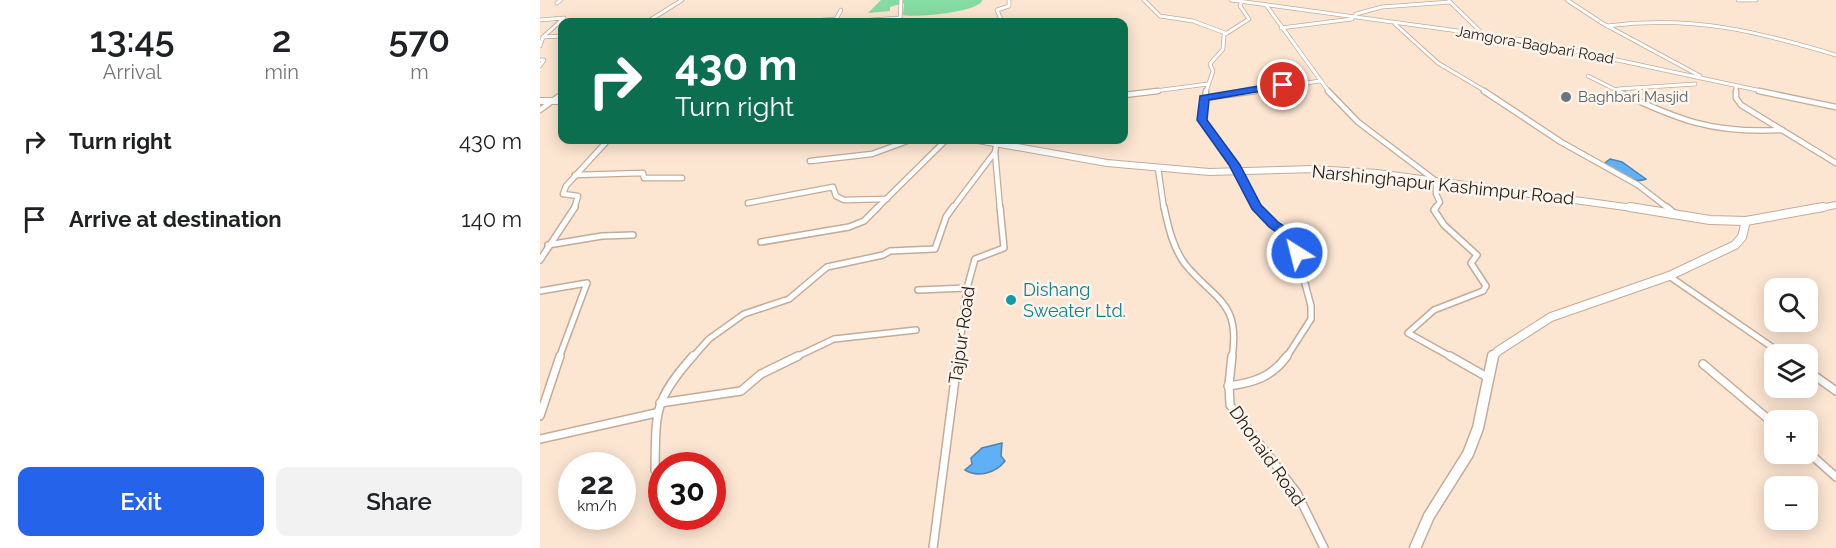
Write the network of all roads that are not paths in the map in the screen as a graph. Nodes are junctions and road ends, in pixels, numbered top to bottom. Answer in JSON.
{"nodes":[{"id":1,"x":561,"y":0,"type":"edge"},
{"id":2,"x":681,"y":0,"type":"edge"},
{"id":3,"x":902,"y":0,"type":"edge"},
{"id":4,"x":1009,"y":0,"type":"edge"},
{"id":5,"x":1144,"y":0,"type":"edge"},
{"id":6,"x":1231,"y":0,"type":"edge"},
{"id":7,"x":1567,"y":0,"type":"edge"},
{"id":8,"x":1738,"y":0,"type":"edge"},
{"id":9,"x":1756,"y":0,"type":"edge"},
{"id":10,"x":1242,"y":1,"type":"edge"},
{"id":11,"x":1449,"y":1,"type":"edge"},
{"id":12,"x":1263,"y":2,"type":"edge"},
{"id":13,"x":557,"y":3,"type":"dead end"},
{"id":14,"x":841,"y":10,"type":"dead end"},
{"id":15,"x":1354,"y":17,"type":"junction"},
{"id":16,"x":558,"y":18,"type":"edge"},
{"id":17,"x":655,"y":18,"type":"edge"},
{"id":18,"x":840,"y":18,"type":"edge"},
{"id":19,"x":900,"y":18,"type":"edge"},
{"id":20,"x":1001,"y":18,"type":"edge"},
{"id":21,"x":1359,"y":18,"type":"junction"},
{"id":22,"x":540,"y":20,"type":"edge"},
{"id":23,"x":558,"y":23,"type":"edge"},
{"id":24,"x":1394,"y":23,"type":"junction"},
{"id":25,"x":1607,"y":26,"type":"junction"},
{"id":26,"x":1281,"y":28,"type":"junction"},
{"id":27,"x":1225,"y":33,"type":"junction"},
{"id":28,"x":1483,"y":34,"type":"junction"},
{"id":29,"x":558,"y":36,"type":"edge"},
{"id":30,"x":541,"y":37,"type":"edge"},
{"id":31,"x":540,"y":46,"type":"edge"},
{"id":32,"x":1836,"y":56,"type":"edge"},
{"id":33,"x":540,"y":60,"type":"edge"},
{"id":34,"x":540,"y":66,"type":"edge"},
{"id":35,"x":1588,"y":76,"type":"dead end"},
{"id":36,"x":1706,"y":80,"type":"junction"},
{"id":37,"x":1320,"y":81,"type":"junction"},
{"id":38,"x":1208,"y":84,"type":"junction"},
{"id":39,"x":1695,"y":84,"type":"dead end"},
{"id":40,"x":1736,"y":86,"type":"junction"},
{"id":41,"x":1616,"y":89,"type":"junction"},
{"id":42,"x":1128,"y":94,"type":"edge"},
{"id":43,"x":558,"y":98,"type":"edge"},
{"id":44,"x":1204,"y":98,"type":"junction"},
{"id":45,"x":540,"y":101,"type":"edge"},
{"id":46,"x":555,"y":101,"type":"junction"},
{"id":47,"x":1836,"y":107,"type":"edge"},
{"id":48,"x":540,"y":110,"type":"edge"},
{"id":49,"x":1782,"y":130,"type":"junction"},
{"id":50,"x":604,"y":144,"type":"edge"},
{"id":51,"x":899,"y":144,"type":"edge"},
{"id":52,"x":942,"y":144,"type":"edge"},
{"id":53,"x":996,"y":144,"type":"edge"},
{"id":54,"x":1011,"y":144,"type":"edge"},
{"id":55,"x":995,"y":152,"type":"junction"},
{"id":56,"x":810,"y":161,"type":"dead end"},
{"id":57,"x":1836,"y":163,"type":"edge"},
{"id":58,"x":1158,"y":168,"type":"junction"},
{"id":59,"x":1238,"y":171,"type":"junction"},
{"id":60,"x":575,"y":175,"type":"junction"},
{"id":61,"x":682,"y":178,"type":"dead end"},
{"id":62,"x":1436,"y":181,"type":"junction"},
{"id":63,"x":887,"y":199,"type":"junction"},
{"id":64,"x":748,"y":203,"type":"dead end"},
{"id":65,"x":1836,"y":205,"type":"edge"},
{"id":66,"x":1678,"y":215,"type":"junction"},
{"id":67,"x":1746,"y":221,"type":"junction"},
{"id":68,"x":633,"y":235,"type":"dead end"},
{"id":69,"x":761,"y":242,"type":"dead end"},
{"id":70,"x":548,"y":245,"type":"junction"},
{"id":71,"x":540,"y":260,"type":"edge"},
{"id":72,"x":1670,"y":276,"type":"junction"},
{"id":73,"x":967,"y":288,"type":"junction"},
{"id":74,"x":918,"y":290,"type":"dead end"},
{"id":75,"x":540,"y":291,"type":"edge"},
{"id":76,"x":916,"y":330,"type":"dead end"},
{"id":77,"x":1768,"y":344,"type":"edge"},
{"id":78,"x":1703,"y":363,"type":"dead end"},
{"id":79,"x":1487,"y":377,"type":"junction"},
{"id":80,"x":1818,"y":378,"type":"edge"},
{"id":81,"x":1228,"y":386,"type":"junction"},
{"id":82,"x":1836,"y":391,"type":"edge"},
{"id":83,"x":660,"y":403,"type":"junction"},
{"id":84,"x":656,"y":413,"type":"junction"},
{"id":85,"x":1764,"y":415,"type":"edge"},
{"id":86,"x":540,"y":416,"type":"edge"},
{"id":87,"x":540,"y":439,"type":"edge"},
{"id":88,"x":655,"y":452,"type":"edge"},
{"id":89,"x":1818,"y":461,"type":"edge"},
{"id":90,"x":1836,"y":477,"type":"edge"},
{"id":91,"x":933,"y":548,"type":"edge"},
{"id":92,"x":1324,"y":548,"type":"edge"},
{"id":93,"x":1415,"y":548,"type":"edge"}],
"edges":[{"from":1,"to":13,"type":"street"},
{"from":2,"to":17,"type":"street"},
{"from":3,"to":19,"type":"street"},
{"from":4,"to":20,"type":"street"},
{"from":5,"to":27,"type":"street"},
{"from":6,"to":10,"type":"street","name":"Jamgora-Bagbari Road"},
{"from":7,"to":25,"type":"street"},
{"from":8,"to":9,"type":"street"},
{"from":10,"to":12,"type":"street","name":"Jamgora-Bagbari Road"},
{"from":10,"to":27,"type":"street"},
{"from":11,"to":15,"type":"street"},
{"from":11,"to":28,"type":"street"},
{"from":12,"to":15,"type":"street","name":"Jamgora-Bagbari Road"},
{"from":12,"to":26,"type":"street"},
{"from":14,"to":18,"type":"street"},
{"from":15,"to":21,"type":"street","name":"Jamgora-Bagbari Road"},
{"from":16,"to":22,"type":"street"},
{"from":21,"to":24,"type":"street","name":"Jamgora-Bagbari Road"},
{"from":21,"to":26,"type":"street"},
{"from":23,"to":30,"type":"street"},
{"from":24,"to":28,"type":"street","name":"Jamgora-Bagbari Road"},
{"from":24,"to":66,"type":"street"},
{"from":25,"to":32,"type":"street"},
{"from":25,"to":36,"type":"street"},
{"from":26,"to":37,"type":"street"},
{"from":27,"to":38,"type":"street"},
{"from":28,"to":36,"type":"street","name":"Jamgora-Bagbari Road"},
{"from":29,"to":30,"type":"street"},
{"from":30,"to":31,"type":"street"},
{"from":33,"to":34,"type":"street"},
{"from":35,"to":41,"type":"street"},
{"from":36,"to":40,"type":"street","name":"Jamgora-Bagbari Road"},
{"from":37,"to":44,"type":"street"},
{"from":37,"to":62,"type":"street"},
{"from":38,"to":42,"type":"street"},
{"from":38,"to":44,"type":"street"},
{"from":39,"to":41,"type":"street"},
{"from":40,"to":47,"type":"street","name":"Jamgora-Bagbari Road"},
{"from":40,"to":49,"type":"street"},
{"from":41,"to":49,"type":"street"},
{"from":43,"to":46,"type":"street"},
{"from":44,"to":59,"type":"street"},
{"from":45,"to":46,"type":"street"},
{"from":46,"to":48,"type":"street"},
{"from":49,"to":57,"type":"street"},
{"from":50,"to":60,"type":"street"},
{"from":51,"to":56,"type":"street"},
{"from":52,"to":63,"type":"street"},
{"from":53,"to":55,"type":"street","name":"Tajpur Road"},
{"from":54,"to":58,"type":"street","name":"Narshinghapur Kashimpur Road"},
{"from":55,"to":73,"type":"street","name":"Tajpur Road"},
{"from":55,"to":83,"type":"street"},
{"from":58,"to":59,"type":"street","name":"Narshinghapur Kashimpur Road"},
{"from":58,"to":81,"type":"street","name":"Dhonaid Road"},
{"from":59,"to":62,"type":"street","name":"Narshinghapur Kashimpur Road"},
{"from":59,"to":81,"type":"street"},
{"from":60,"to":61,"type":"street"},
{"from":60,"to":70,"type":"street"},
{"from":62,"to":66,"type":"street","name":"Narshinghapur Kashimpur Road"},
{"from":62,"to":79,"type":"street"},
{"from":63,"to":64,"type":"street"},
{"from":63,"to":69,"type":"street"},
{"from":65,"to":67,"type":"street","name":"Narshinghapur Kashimpur Road"},
{"from":66,"to":67,"type":"street","name":"Narshinghapur Kashimpur Road"},
{"from":67,"to":72,"type":"street"},
{"from":68,"to":70,"type":"street"},
{"from":70,"to":71,"type":"street"},
{"from":72,"to":77,"type":"street"},
{"from":72,"to":79,"type":"street"},
{"from":73,"to":74,"type":"street"},
{"from":73,"to":91,"type":"street","name":"Tajpur Road"},
{"from":75,"to":86,"type":"street"},
{"from":76,"to":83,"type":"street"},
{"from":78,"to":85,"type":"street"},
{"from":79,"to":93,"type":"street"},
{"from":80,"to":82,"type":"street"},
{"from":81,"to":92,"type":"street","name":"Dhonaid Road"},
{"from":83,"to":84,"type":"street"},
{"from":84,"to":87,"type":"street"},
{"from":84,"to":88,"type":"street"},
{"from":89,"to":90,"type":"street"}]}
